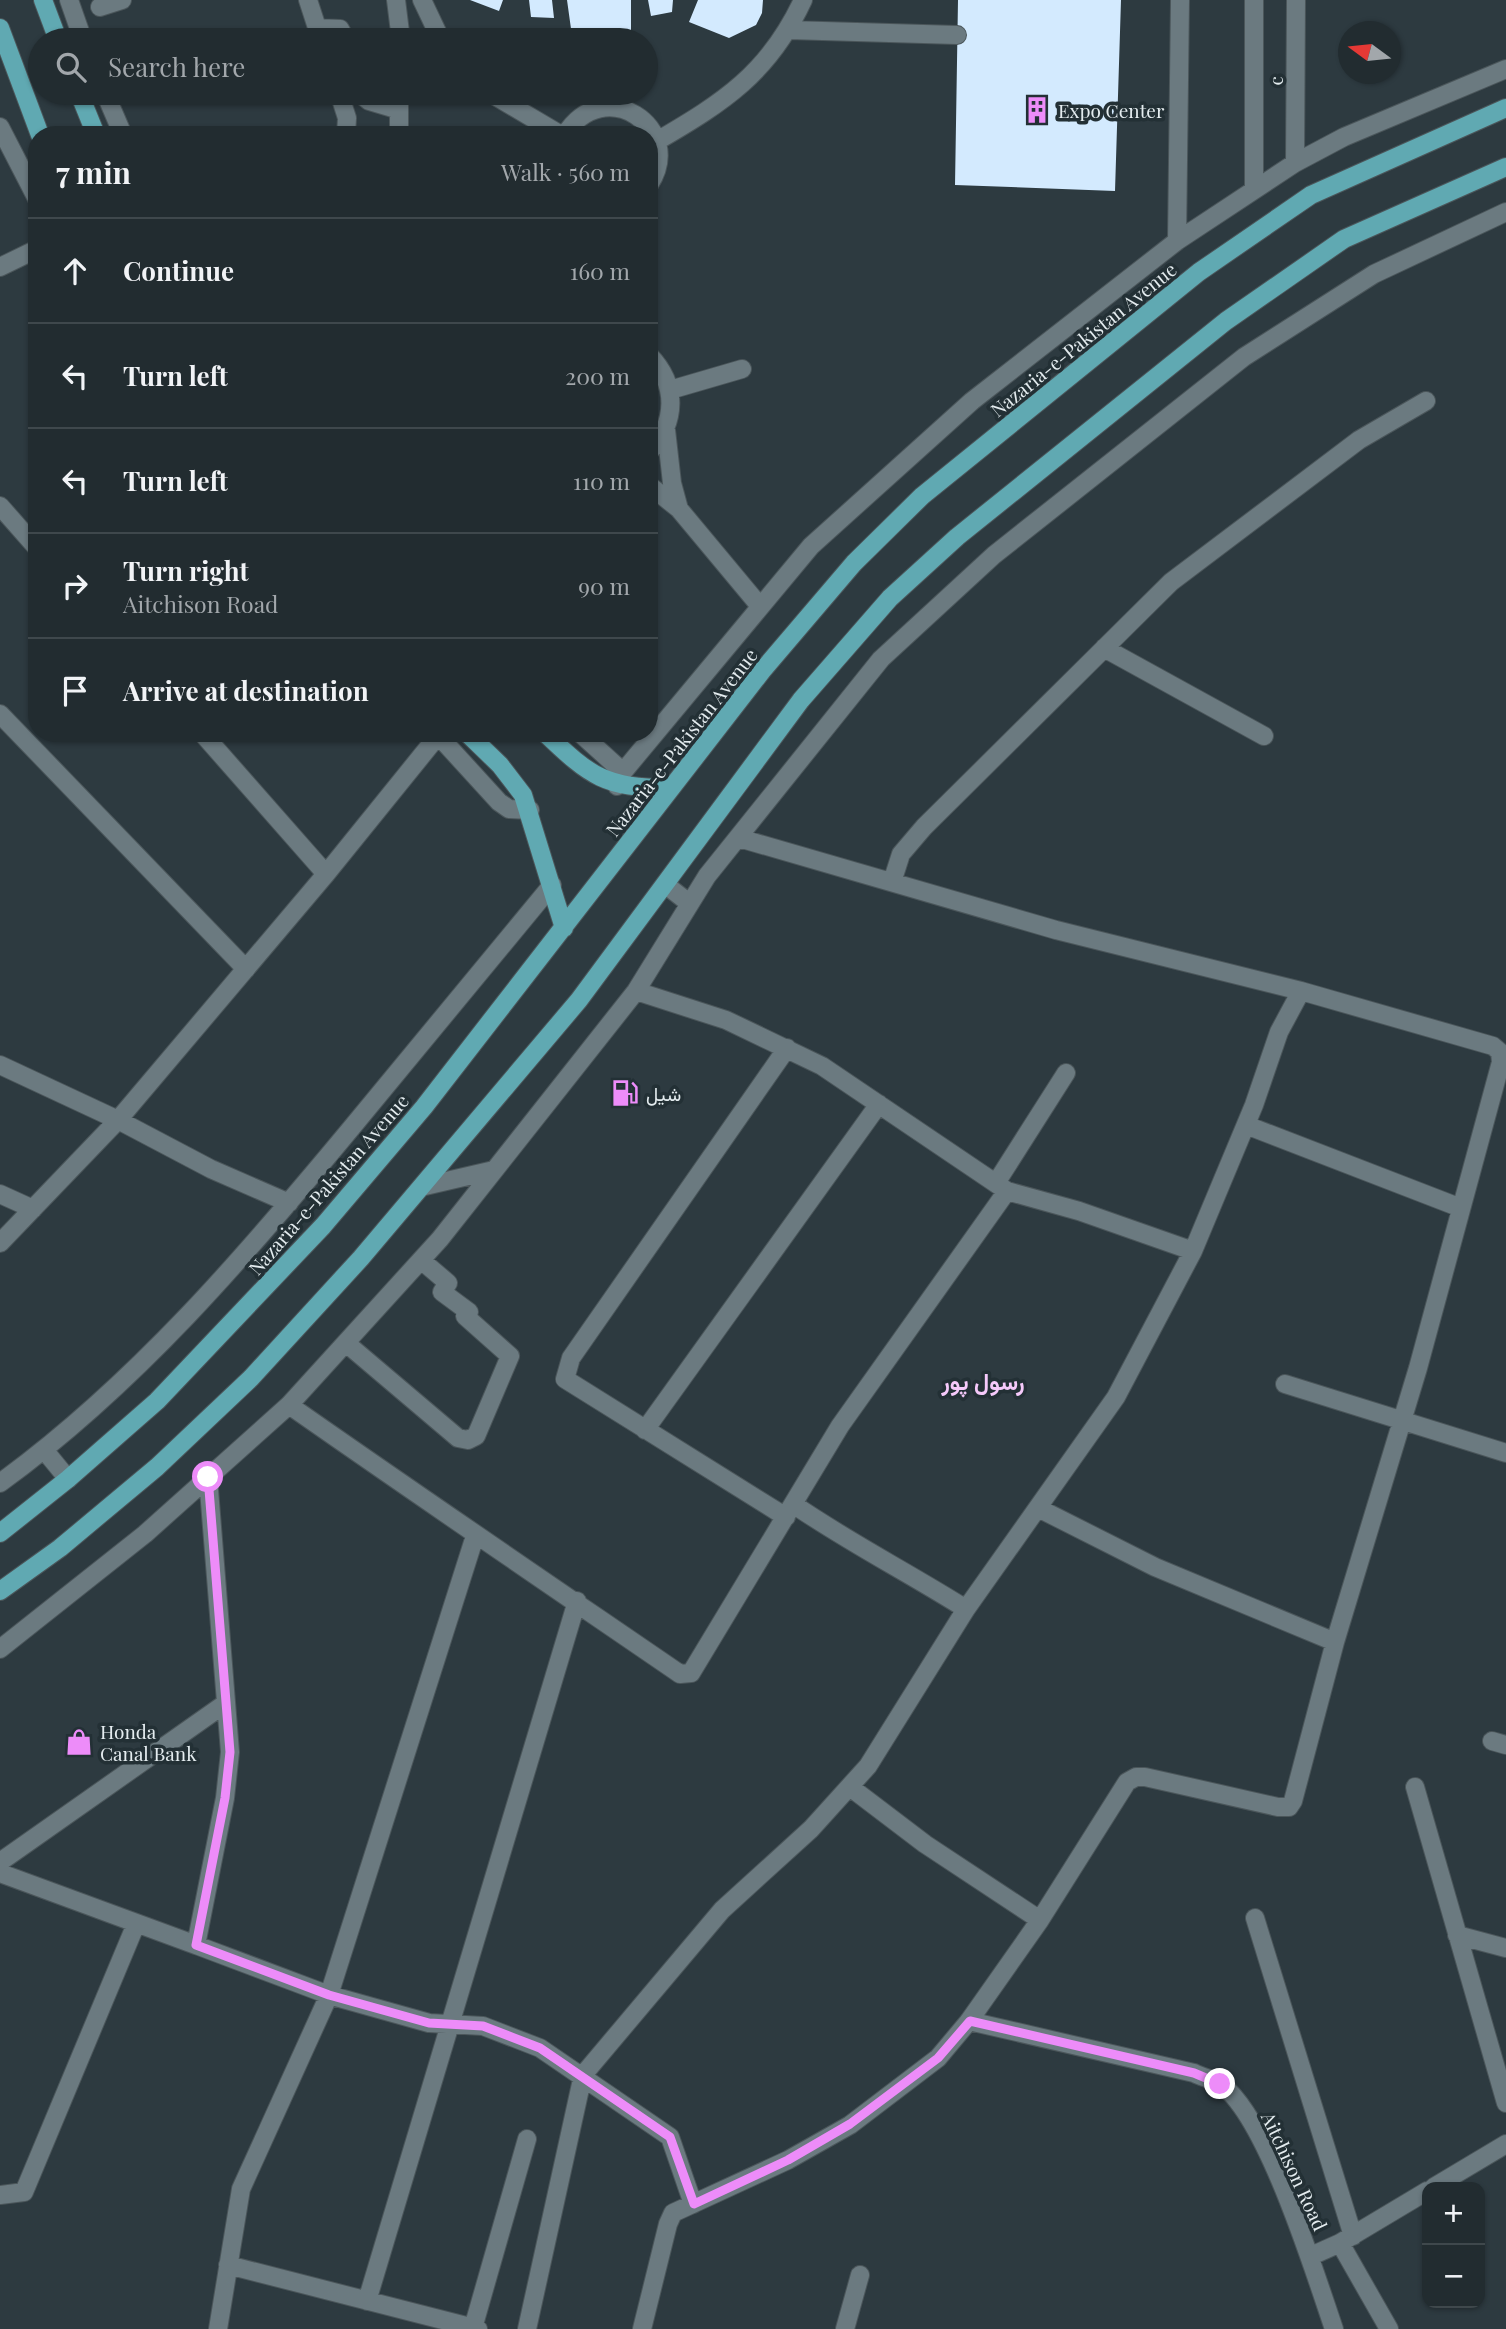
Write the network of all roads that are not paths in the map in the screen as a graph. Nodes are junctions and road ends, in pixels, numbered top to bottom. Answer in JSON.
{"nodes":[{"id":1,"x":43,"y":0,"type":"edge"},
{"id":2,"x":69,"y":0,"type":"edge"},
{"id":3,"x":122,"y":0,"type":"edge"},
{"id":4,"x":308,"y":0,"type":"edge"},
{"id":5,"x":422,"y":0,"type":"edge"},
{"id":6,"x":803,"y":0,"type":"edge"},
{"id":7,"x":1180,"y":0,"type":"edge"},
{"id":8,"x":1254,"y":0,"type":"edge"},
{"id":9,"x":1296,"y":0,"type":"edge"},
{"id":10,"x":400,"y":1,"type":"edge"},
{"id":11,"x":100,"y":7,"type":"dead end"},
{"id":12,"x":0,"y":28,"type":"edge"},
{"id":13,"x":54,"y":28,"type":"edge"},
{"id":14,"x":79,"y":28,"type":"edge"},
{"id":15,"x":317,"y":28,"type":"edge"},
{"id":16,"x":401,"y":28,"type":"edge"},
{"id":17,"x":435,"y":28,"type":"edge"},
{"id":18,"x":789,"y":30,"type":"junction"},
{"id":19,"x":957,"y":35,"type":"dead end"},
{"id":20,"x":1506,"y":69,"type":"edge"},
{"id":21,"x":28,"y":103,"type":"edge"},
{"id":22,"x":29,"y":105,"type":"edge"},
{"id":23,"x":84,"y":105,"type":"edge"},
{"id":24,"x":110,"y":105,"type":"edge"},
{"id":25,"x":342,"y":105,"type":"edge"},
{"id":26,"x":399,"y":105,"type":"edge"},
{"id":27,"x":511,"y":105,"type":"edge"},
{"id":28,"x":1506,"y":108,"type":"edge"},
{"id":29,"x":37,"y":126,"type":"edge"},
{"id":30,"x":92,"y":126,"type":"edge"},
{"id":31,"x":119,"y":126,"type":"edge"},
{"id":32,"x":347,"y":126,"type":"edge"},
{"id":33,"x":398,"y":126,"type":"edge"},
{"id":34,"x":547,"y":126,"type":"edge"},
{"id":35,"x":571,"y":126,"type":"edge"},
{"id":36,"x":646,"y":126,"type":"edge"},
{"id":37,"x":0,"y":127,"type":"edge"},
{"id":38,"x":658,"y":140,"type":"edge"},
{"id":39,"x":1295,"y":163,"type":"junction"},
{"id":40,"x":1506,"y":167,"type":"edge"},
{"id":41,"x":28,"y":181,"type":"edge"},
{"id":42,"x":1254,"y":190,"type":"junction"},
{"id":43,"x":1506,"y":212,"type":"edge"},
{"id":44,"x":1177,"y":241,"type":"junction"},
{"id":45,"x":28,"y":253,"type":"edge"},
{"id":46,"x":0,"y":267,"type":"edge"},
{"id":47,"x":658,"y":364,"type":"edge"},
{"id":48,"x":741,"y":369,"type":"dead end"},
{"id":49,"x":670,"y":390,"type":"junction"},
{"id":50,"x":1426,"y":401,"type":"dead end"},
{"id":51,"x":666,"y":430,"type":"junction"},
{"id":52,"x":658,"y":440,"type":"edge"},
{"id":53,"x":658,"y":492,"type":"edge"},
{"id":54,"x":0,"y":506,"type":"edge"},
{"id":55,"x":679,"y":509,"type":"junction"},
{"id":56,"x":28,"y":538,"type":"edge"},
{"id":57,"x":759,"y":605,"type":"junction"},
{"id":58,"x":1104,"y":648,"type":"junction"},
{"id":59,"x":0,"y":714,"type":"edge"},
{"id":60,"x":658,"y":731,"type":"edge"},
{"id":61,"x":1264,"y":736,"type":"dead end"},
{"id":62,"x":210,"y":742,"type":"edge"},
{"id":63,"x":432,"y":742,"type":"edge"},
{"id":64,"x":445,"y":742,"type":"edge"},
{"id":65,"x":476,"y":742,"type":"edge"},
{"id":66,"x":554,"y":742,"type":"edge"},
{"id":67,"x":588,"y":742,"type":"edge"},
{"id":68,"x":650,"y":742,"type":"edge"},
{"id":69,"x":620,"y":779,"type":"junction"},
{"id":70,"x":670,"y":788,"type":"junction"},
{"id":71,"x":530,"y":810,"type":"junction"},
{"id":72,"x":739,"y":838,"type":"junction"},
{"id":73,"x":326,"y":874,"type":"junction"},
{"id":74,"x":892,"y":882,"type":"junction"},
{"id":75,"x":552,"y":885,"type":"junction"},
{"id":76,"x":666,"y":885,"type":"junction"},
{"id":77,"x":688,"y":903,"type":"junction"},
{"id":78,"x":564,"y":928,"type":"junction"},
{"id":79,"x":246,"y":969,"type":"junction"},
{"id":80,"x":636,"y":991,"type":"junction"},
{"id":81,"x":1301,"y":991,"type":"junction"},
{"id":82,"x":787,"y":1048,"type":"junction"},
{"id":83,"x":0,"y":1065,"type":"edge"},
{"id":84,"x":1066,"y":1073,"type":"dead end"},
{"id":85,"x":879,"y":1104,"type":"junction"},
{"id":86,"x":118,"y":1120,"type":"junction"},
{"id":87,"x":1246,"y":1125,"type":"junction"},
{"id":88,"x":494,"y":1170,"type":"junction"},
{"id":89,"x":425,"y":1186,"type":"junction"},
{"id":90,"x":1001,"y":1187,"type":"junction"},
{"id":91,"x":0,"y":1194,"type":"edge"},
{"id":92,"x":289,"y":1203,"type":"junction"},
{"id":93,"x":1461,"y":1208,"type":"junction"},
{"id":94,"x":33,"y":1209,"type":"junction"},
{"id":95,"x":0,"y":1243,"type":"edge"},
{"id":96,"x":1193,"y":1251,"type":"junction"},
{"id":97,"x":421,"y":1260,"type":"junction"},
{"id":98,"x":346,"y":1342,"type":"junction"},
{"id":99,"x":1285,"y":1384,"type":"dead end"},
{"id":100,"x":289,"y":1405,"type":"junction"},
{"id":101,"x":1401,"y":1422,"type":"junction"},
{"id":102,"x":645,"y":1430,"type":"junction"},
{"id":103,"x":45,"y":1451,"type":"junction"},
{"id":104,"x":1506,"y":1453,"type":"edge"},
{"id":105,"x":208,"y":1477,"type":"junction"},
{"id":106,"x":68,"y":1479,"type":"junction"},
{"id":107,"x":0,"y":1483,"type":"edge"},
{"id":108,"x":1038,"y":1508,"type":"junction"},
{"id":109,"x":790,"y":1510,"type":"junction"},
{"id":110,"x":0,"y":1533,"type":"edge"},
{"id":111,"x":475,"y":1536,"type":"junction"},
{"id":112,"x":0,"y":1591,"type":"edge"},
{"id":113,"x":577,"y":1601,"type":"junction"},
{"id":114,"x":966,"y":1609,"type":"junction"},
{"id":115,"x":1335,"y":1642,"type":"junction"},
{"id":116,"x":0,"y":1649,"type":"edge"},
{"id":117,"x":226,"y":1703,"type":"junction"},
{"id":118,"x":850,"y":1787,"type":"junction"},
{"id":119,"x":1415,"y":1787,"type":"dead end"},
{"id":120,"x":0,"y":1862,"type":"edge"},
{"id":121,"x":0,"y":1873,"type":"edge"},
{"id":122,"x":1255,"y":1918,"type":"dead end"},
{"id":123,"x":1040,"y":1920,"type":"junction"},
{"id":124,"x":136,"y":1924,"type":"junction"},
{"id":125,"x":1457,"y":1935,"type":"junction"},
{"id":126,"x":196,"y":1945,"type":"junction"},
{"id":127,"x":1506,"y":1948,"type":"edge"},
{"id":128,"x":329,"y":1995,"type":"junction"},
{"id":129,"x":970,"y":2021,"type":"junction"},
{"id":130,"x":448,"y":2025,"type":"junction"},
{"id":131,"x":583,"y":2075,"type":"junction"},
{"id":132,"x":1506,"y":2103,"type":"edge"},
{"id":133,"x":527,"y":2140,"type":"dead end"},
{"id":134,"x":1506,"y":2144,"type":"edge"},
{"id":135,"x":1442,"y":2182,"type":"edge"},
{"id":136,"x":1422,"y":2194,"type":"edge"},
{"id":137,"x":0,"y":2196,"type":"edge"},
{"id":138,"x":694,"y":2204,"type":"junction"},
{"id":139,"x":1347,"y":2239,"type":"junction"},
{"id":140,"x":1311,"y":2256,"type":"junction"},
{"id":141,"x":228,"y":2265,"type":"junction"},
{"id":142,"x":860,"y":2275,"type":"dead end"},
{"id":143,"x":367,"y":2301,"type":"junction"},
{"id":144,"x":475,"y":2328,"type":"edge"},
{"id":145,"x":218,"y":2329,"type":"edge"},
{"id":146,"x":527,"y":2329,"type":"edge"},
{"id":147,"x":642,"y":2329,"type":"edge"},
{"id":148,"x":845,"y":2329,"type":"edge"},
{"id":149,"x":1334,"y":2329,"type":"edge"},
{"id":150,"x":1388,"y":2329,"type":"edge"}],
"edges":[{"from":1,"to":13,"type":"main road"},
{"from":2,"to":14,"type":"street"},
{"from":3,"to":11,"type":"street"},
{"from":4,"to":15,"type":"street"},
{"from":5,"to":17,"type":"street"},
{"from":6,"to":18,"type":"street"},
{"from":7,"to":44,"type":"street"},
{"from":8,"to":42,"type":"street"},
{"from":9,"to":39,"type":"street","name":"c"},
{"from":10,"to":16,"type":"street"},
{"from":12,"to":21,"type":"main road"},
{"from":18,"to":19,"type":"street"},
{"from":18,"to":38,"type":"street"},
{"from":20,"to":39,"type":"street"},
{"from":22,"to":29,"type":"main road"},
{"from":23,"to":30,"type":"main road"},
{"from":24,"to":31,"type":"street"},
{"from":25,"to":32,"type":"street"},
{"from":26,"to":33,"type":"street"},
{"from":27,"to":34,"type":"street"},
{"from":28,"to":70,"type":"main road","name":"Nazaria-e-Pakistan Avenue"},
{"from":35,"to":36,"type":"street"},
{"from":37,"to":41,"type":"street"},
{"from":39,"to":42,"type":"street"},
{"from":40,"to":76,"type":"main road"},
{"from":42,"to":44,"type":"street"},
{"from":43,"to":72,"type":"street"},
{"from":44,"to":57,"type":"street"},
{"from":45,"to":46,"type":"street"},
{"from":47,"to":49,"type":"street"},
{"from":48,"to":49,"type":"street"},
{"from":49,"to":51,"type":"street"},
{"from":50,"to":58,"type":"street"},
{"from":51,"to":52,"type":"street"},
{"from":51,"to":55,"type":"street"},
{"from":53,"to":55,"type":"street"},
{"from":54,"to":56,"type":"street"},
{"from":55,"to":57,"type":"street"},
{"from":57,"to":60,"type":"street"},
{"from":58,"to":61,"type":"street"},
{"from":58,"to":74,"type":"street"},
{"from":59,"to":79,"type":"street"},
{"from":62,"to":73,"type":"street"},
{"from":63,"to":73,"type":"street"},
{"from":64,"to":71,"type":"street"},
{"from":65,"to":71,"type":"main road"},
{"from":66,"to":69,"type":"main road"},
{"from":67,"to":69,"type":"street"},
{"from":68,"to":69,"type":"street"},
{"from":69,"to":70,"type":"main road"},
{"from":70,"to":78,"type":"main road","name":"Nazaria-e-Pakistan Avenue"},
{"from":71,"to":75,"type":"main road"},
{"from":72,"to":74,"type":"street"},
{"from":72,"to":77,"type":"street"},
{"from":73,"to":79,"type":"street"},
{"from":74,"to":81,"type":"street"},
{"from":75,"to":78,"type":"main road"},
{"from":75,"to":92,"type":"street"},
{"from":76,"to":77,"type":"street"},
{"from":76,"to":89,"type":"main road"},
{"from":77,"to":80,"type":"street"},
{"from":78,"to":106,"type":"main road","name":"Nazaria-e-Pakistan Avenue"},
{"from":79,"to":86,"type":"street"},
{"from":80,"to":82,"type":"street"},
{"from":80,"to":88,"type":"street"},
{"from":81,"to":87,"type":"street"},
{"from":81,"to":93,"type":"street"},
{"from":82,"to":85,"type":"street"},
{"from":82,"to":102,"type":"street"},
{"from":83,"to":86,"type":"street"},
{"from":84,"to":90,"type":"street"},
{"from":85,"to":90,"type":"street"},
{"from":85,"to":102,"type":"street"},
{"from":86,"to":92,"type":"street"},
{"from":86,"to":94,"type":"street"},
{"from":87,"to":93,"type":"street"},
{"from":87,"to":96,"type":"street"},
{"from":88,"to":89,"type":"street"},
{"from":88,"to":97,"type":"street"},
{"from":89,"to":112,"type":"main road"},
{"from":90,"to":96,"type":"street"},
{"from":90,"to":109,"type":"street"},
{"from":91,"to":94,"type":"street"},
{"from":92,"to":103,"type":"street"},
{"from":93,"to":101,"type":"street"},
{"from":94,"to":95,"type":"street"},
{"from":96,"to":108,"type":"street"},
{"from":97,"to":98,"type":"street"},
{"from":97,"to":98,"type":"street"},
{"from":98,"to":100,"type":"street"},
{"from":99,"to":101,"type":"street"},
{"from":100,"to":105,"type":"street"},
{"from":100,"to":111,"type":"street"},
{"from":101,"to":104,"type":"street"},
{"from":101,"to":115,"type":"street"},
{"from":102,"to":109,"type":"street"},
{"from":103,"to":106,"type":"street"},
{"from":103,"to":107,"type":"street"},
{"from":105,"to":116,"type":"street"},
{"from":105,"to":117,"type":"street"},
{"from":106,"to":110,"type":"main road","name":"Nazaria-e-Pakistan Avenue"},
{"from":108,"to":114,"type":"street"},
{"from":108,"to":115,"type":"street"},
{"from":109,"to":113,"type":"street"},
{"from":109,"to":114,"type":"street"},
{"from":111,"to":113,"type":"street"},
{"from":111,"to":128,"type":"street"},
{"from":113,"to":130,"type":"street"},
{"from":114,"to":118,"type":"street"},
{"from":115,"to":123,"type":"street"},
{"from":117,"to":120,"type":"street"},
{"from":117,"to":126,"type":"street"},
{"from":118,"to":123,"type":"street"},
{"from":118,"to":131,"type":"street"},
{"from":119,"to":125,"type":"street"},
{"from":121,"to":124,"type":"street"},
{"from":122,"to":139,"type":"street"},
{"from":123,"to":129,"type":"street"},
{"from":124,"to":126,"type":"street"},
{"from":124,"to":137,"type":"street"},
{"from":125,"to":127,"type":"street"},
{"from":125,"to":132,"type":"street"},
{"from":126,"to":128,"type":"street"},
{"from":128,"to":130,"type":"street"},
{"from":128,"to":141,"type":"street"},
{"from":129,"to":138,"type":"street"},
{"from":129,"to":140,"type":"street","name":"Aitchison Road"},
{"from":130,"to":131,"type":"street"},
{"from":130,"to":143,"type":"street"},
{"from":131,"to":138,"type":"street"},
{"from":131,"to":146,"type":"street"},
{"from":133,"to":144,"type":"street"},
{"from":134,"to":135,"type":"street"},
{"from":136,"to":139,"type":"street"},
{"from":138,"to":147,"type":"street"},
{"from":139,"to":140,"type":"street"},
{"from":139,"to":150,"type":"street"},
{"from":140,"to":149,"type":"street","name":"Aitchison Road"},
{"from":141,"to":143,"type":"street"},
{"from":141,"to":145,"type":"street"},
{"from":142,"to":148,"type":"street"},
{"from":143,"to":144,"type":"street"}]}
